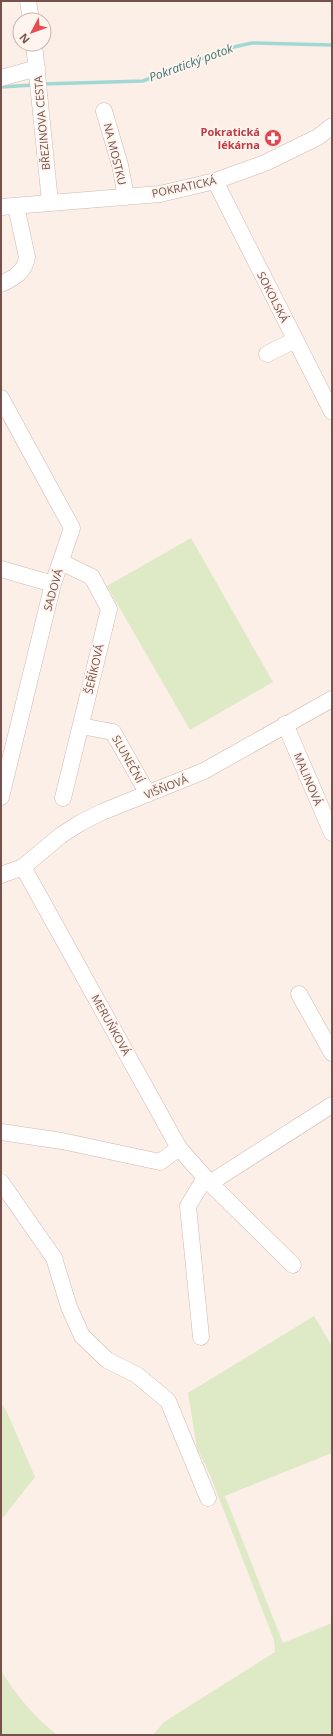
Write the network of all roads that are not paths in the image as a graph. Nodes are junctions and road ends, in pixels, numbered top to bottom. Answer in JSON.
{"nodes":[{"id":1,"x":28,"y":1,"type":"edge"},
{"id":2,"x":30,"y":12,"type":"edge"},
{"id":3,"x":35,"y":52,"type":"edge"},
{"id":4,"x":37,"y":68,"type":"junction"},
{"id":5,"x":1,"y":78,"type":"edge"},
{"id":6,"x":104,"y":112,"type":"dead end"},
{"id":7,"x":332,"y":126,"type":"edge"},
{"id":8,"x":215,"y":181,"type":"junction"},
{"id":9,"x":126,"y":197,"type":"junction"},
{"id":10,"x":50,"y":202,"type":"junction"},
{"id":11,"x":9,"y":206,"type":"edge"},
{"id":12,"x":1,"y":284,"type":"edge"},
{"id":13,"x":295,"y":340,"type":"junction"},
{"id":14,"x":268,"y":354,"type":"dead end"},
{"id":15,"x":1,"y":398,"type":"edge"},
{"id":16,"x":332,"y":412,"type":"edge"},
{"id":17,"x":61,"y":562,"type":"junction"},
{"id":18,"x":1,"y":569,"type":"edge"},
{"id":19,"x":53,"y":584,"type":"junction"},
{"id":20,"x":332,"y":698,"type":"edge"},
{"id":21,"x":285,"y":724,"type":"junction"},
{"id":22,"x":81,"y":726,"type":"junction"},
{"id":23,"x":148,"y":794,"type":"junction"},
{"id":24,"x":1,"y":797,"type":"edge"},
{"id":25,"x":63,"y":798,"type":"dead end"},
{"id":26,"x":332,"y":833,"type":"edge"},
{"id":27,"x":23,"y":867,"type":"junction"},
{"id":28,"x":1,"y":875,"type":"edge"},
{"id":29,"x":299,"y":994,"type":"dead end"},
{"id":30,"x":332,"y":1053,"type":"edge"},
{"id":31,"x":332,"y":1105,"type":"edge"},
{"id":32,"x":1,"y":1132,"type":"edge"},
{"id":33,"x":179,"y":1148,"type":"junction"},
{"id":34,"x":207,"y":1181,"type":"junction"},
{"id":35,"x":1,"y":1182,"type":"edge"},
{"id":36,"x":293,"y":1266,"type":"dead end"},
{"id":37,"x":201,"y":1337,"type":"dead end"},
{"id":38,"x":208,"y":1498,"type":"dead end"}],
"edges":[{"from":1,"to":2,"type":"street"},
{"from":3,"to":4,"type":"street","name":"BŘEZINOVA CESTA"},
{"from":4,"to":5,"type":"street"},
{"from":4,"to":10,"type":"street","name":"BŘEZINOVA CESTA"},
{"from":6,"to":9,"type":"street","name":"NA MOSTKU"},
{"from":7,"to":8,"type":"street","name":"POKRATICKÁ"},
{"from":8,"to":9,"type":"street","name":"POKRATICKÁ"},
{"from":8,"to":13,"type":"street","name":"SOKOLSKÁ"},
{"from":9,"to":10,"type":"street","name":"POKRATICKÁ"},
{"from":10,"to":11,"type":"street","name":"POKRATICKÁ"},
{"from":11,"to":12,"type":"street"},
{"from":13,"to":14,"type":"street"},
{"from":13,"to":16,"type":"street","name":"SOKOLSKÁ"},
{"from":15,"to":17,"type":"street","name":"SADOVÁ"},
{"from":17,"to":19,"type":"street","name":"SADOVÁ"},
{"from":17,"to":22,"type":"street","name":"ŠEŘÍKOVÁ"},
{"from":18,"to":19,"type":"street"},
{"from":19,"to":24,"type":"street","name":"SADOVÁ"},
{"from":20,"to":21,"type":"street","name":"VIŠŇOVÁ"},
{"from":21,"to":23,"type":"street","name":"VIŠŇOVÁ"},
{"from":21,"to":26,"type":"street","name":"MALINOVÁ"},
{"from":22,"to":23,"type":"street","name":"SLUNEČNÍ"},
{"from":22,"to":25,"type":"street","name":"ŠEŘÍKOVÁ"},
{"from":23,"to":27,"type":"street","name":"VIŠŇOVÁ"},
{"from":27,"to":28,"type":"street","name":"VIŠŇOVÁ"},
{"from":27,"to":33,"type":"street","name":"MERUŇKOVÁ"},
{"from":29,"to":30,"type":"street"},
{"from":31,"to":34,"type":"street"},
{"from":32,"to":33,"type":"street"},
{"from":33,"to":34,"type":"street","name":"MERUŇKOVÁ"},
{"from":34,"to":36,"type":"street","name":"MERUŇKOVÁ"},
{"from":34,"to":37,"type":"street"},
{"from":35,"to":38,"type":"street"}]}
